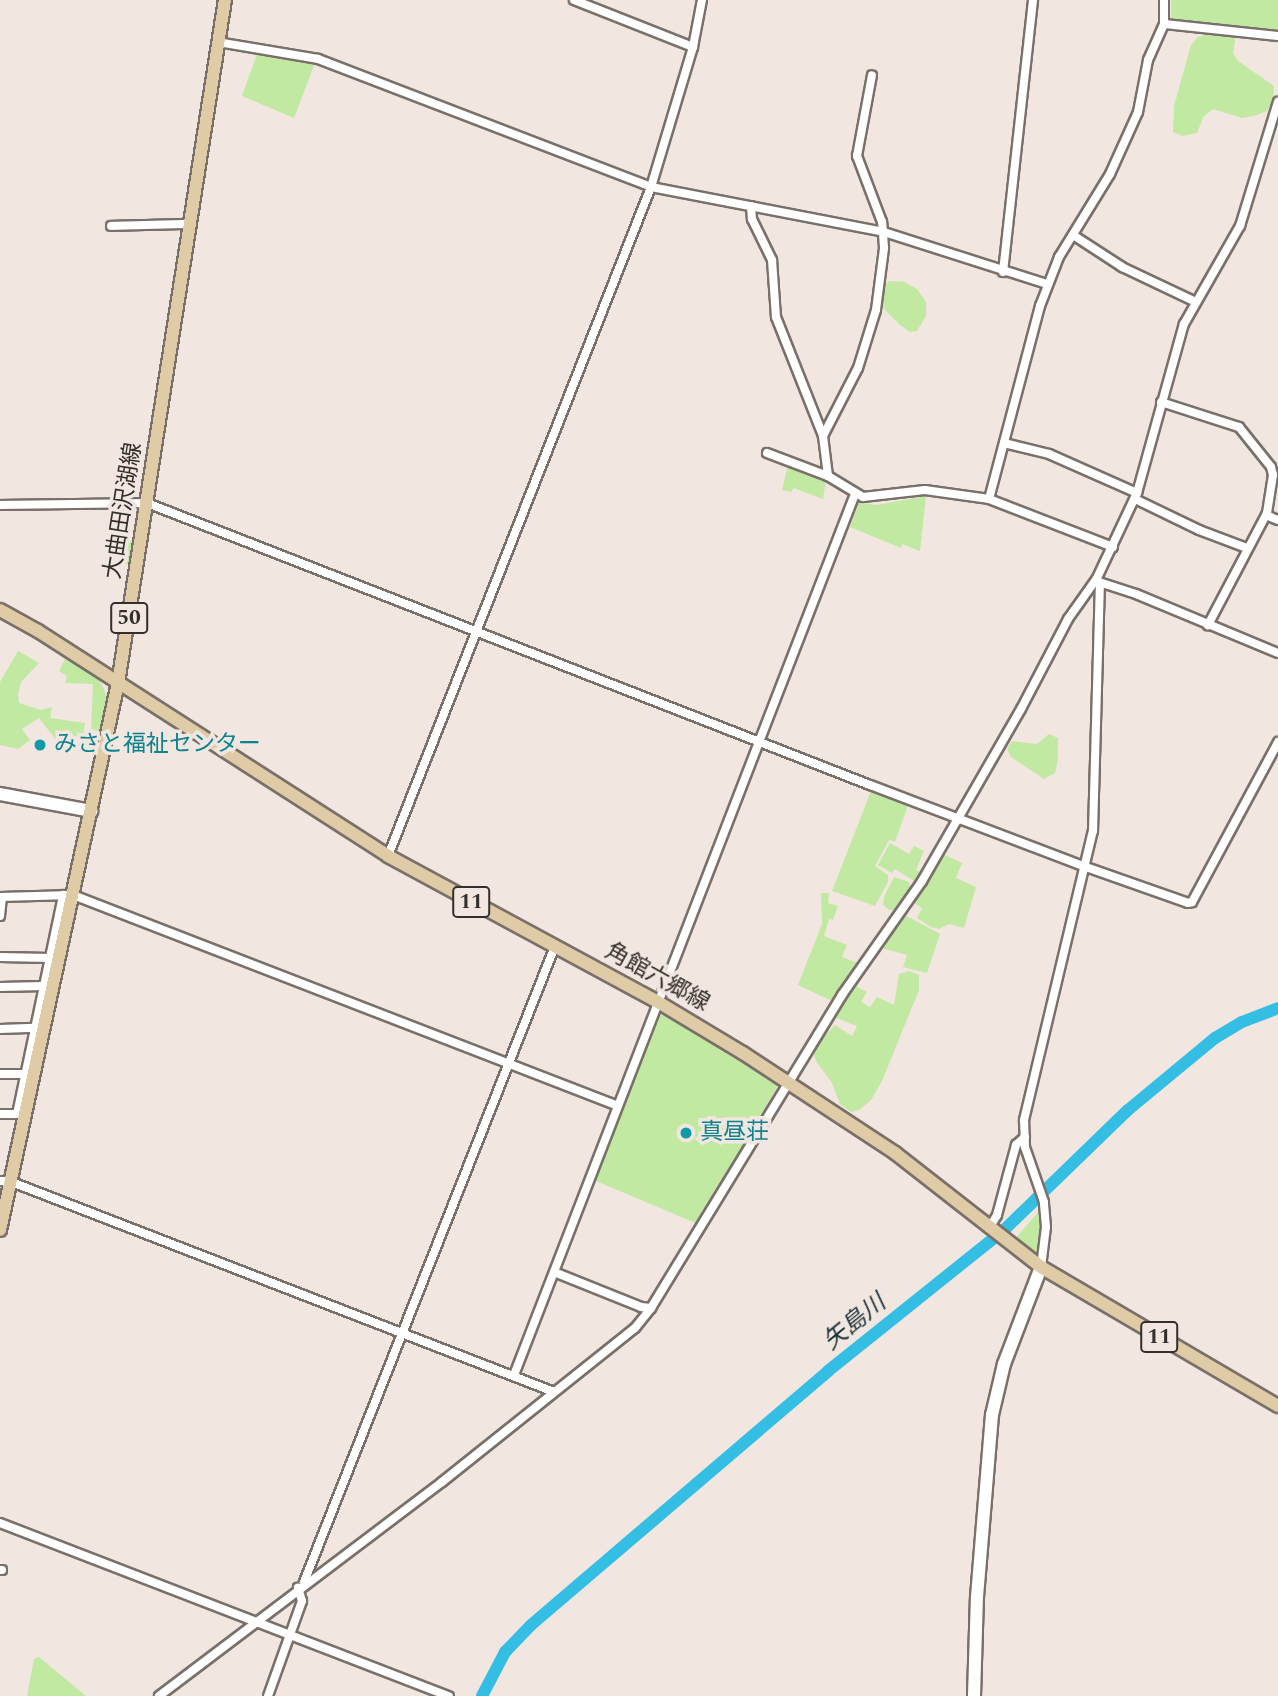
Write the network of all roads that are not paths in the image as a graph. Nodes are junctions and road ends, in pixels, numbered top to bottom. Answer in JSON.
{"nodes":[{"id":1,"x":225,"y":0,"type":"edge"},
{"id":2,"x":574,"y":0,"type":"edge"},
{"id":3,"x":702,"y":0,"type":"edge"},
{"id":4,"x":1032,"y":0,"type":"edge"},
{"id":5,"x":1164,"y":0,"type":"edge"},
{"id":6,"x":1164,"y":24,"type":"junction"},
{"id":7,"x":1278,"y":36,"type":"edge"},
{"id":8,"x":218,"y":42,"type":"junction"},
{"id":9,"x":693,"y":47,"type":"junction"},
{"id":10,"x":872,"y":75,"type":"dead end"},
{"id":11,"x":1278,"y":102,"type":"edge"},
{"id":12,"x":1274,"y":132,"type":"edge"},
{"id":13,"x":651,"y":187,"type":"junction"},
{"id":14,"x":751,"y":206,"type":"junction"},
{"id":15,"x":190,"y":224,"type":"junction"},
{"id":16,"x":111,"y":226,"type":"dead end"},
{"id":17,"x":884,"y":232,"type":"junction"},
{"id":18,"x":1073,"y":235,"type":"junction"},
{"id":19,"x":1003,"y":272,"type":"junction"},
{"id":20,"x":1048,"y":285,"type":"junction"},
{"id":21,"x":1196,"y":302,"type":"junction"},
{"id":22,"x":1161,"y":402,"type":"junction"},
{"id":23,"x":822,"y":436,"type":"junction"},
{"id":24,"x":1004,"y":443,"type":"junction"},
{"id":25,"x":767,"y":453,"type":"dead end"},
{"id":26,"x":828,"y":476,"type":"junction"},
{"id":27,"x":856,"y":494,"type":"junction"},
{"id":28,"x":1136,"y":496,"type":"junction"},
{"id":29,"x":989,"y":499,"type":"junction"},
{"id":30,"x":147,"y":503,"type":"junction"},
{"id":31,"x":0,"y":505,"type":"edge"},
{"id":32,"x":1266,"y":515,"type":"junction"},
{"id":33,"x":1278,"y":520,"type":"edge"},
{"id":34,"x":1113,"y":547,"type":"junction"},
{"id":35,"x":1247,"y":548,"type":"junction"},
{"id":36,"x":1098,"y":582,"type":"junction"},
{"id":37,"x":0,"y":610,"type":"edge"},
{"id":38,"x":1208,"y":625,"type":"junction"},
{"id":39,"x":476,"y":632,"type":"junction"},
{"id":40,"x":1278,"y":653,"type":"edge"},
{"id":41,"x":118,"y":683,"type":"junction"},
{"id":42,"x":759,"y":742,"type":"junction"},
{"id":43,"x":1278,"y":742,"type":"edge"},
{"id":44,"x":0,"y":794,"type":"edge"},
{"id":45,"x":91,"y":811,"type":"junction"},
{"id":46,"x":958,"y":817,"type":"junction"},
{"id":47,"x":388,"y":856,"type":"junction"},
{"id":48,"x":1086,"y":867,"type":"junction"},
{"id":49,"x":68,"y":895,"type":"junction"},
{"id":50,"x":1,"y":897,"type":"edge"},
{"id":51,"x":0,"y":916,"type":"edge"},
{"id":52,"x":555,"y":946,"type":"junction"},
{"id":53,"x":0,"y":957,"type":"edge"},
{"id":54,"x":50,"y":958,"type":"junction"},
{"id":55,"x":44,"y":986,"type":"junction"},
{"id":56,"x":0,"y":987,"type":"edge"},
{"id":57,"x":657,"y":1002,"type":"junction"},
{"id":58,"x":35,"y":1028,"type":"junction"},
{"id":59,"x":0,"y":1029,"type":"edge"},
{"id":60,"x":508,"y":1063,"type":"junction"},
{"id":61,"x":0,"y":1073,"type":"edge"},
{"id":62,"x":26,"y":1074,"type":"junction"},
{"id":63,"x":788,"y":1081,"type":"junction"},
{"id":64,"x":618,"y":1106,"type":"junction"},
{"id":65,"x":0,"y":1114,"type":"edge"},
{"id":66,"x":20,"y":1114,"type":"junction"},
{"id":67,"x":1025,"y":1137,"type":"junction"},
{"id":68,"x":5,"y":1181,"type":"edge"},
{"id":69,"x":0,"y":1230,"type":"edge"},
{"id":70,"x":994,"y":1232,"type":"junction"},
{"id":71,"x":1041,"y":1267,"type":"junction"},
{"id":72,"x":554,"y":1272,"type":"junction"},
{"id":73,"x":651,"y":1308,"type":"junction"},
{"id":74,"x":403,"y":1334,"type":"junction"},
{"id":75,"x":514,"y":1375,"type":"junction"},
{"id":76,"x":554,"y":1392,"type":"junction"},
{"id":77,"x":1278,"y":1406,"type":"edge"},
{"id":78,"x":0,"y":1523,"type":"edge"},
{"id":79,"x":300,"y":1587,"type":"junction"},
{"id":80,"x":255,"y":1621,"type":"junction"},
{"id":81,"x":290,"y":1634,"type":"junction"},
{"id":82,"x":159,"y":1696,"type":"edge"},
{"id":83,"x":268,"y":1696,"type":"edge"},
{"id":84,"x":449,"y":1696,"type":"edge"},
{"id":85,"x":974,"y":1696,"type":"edge"}],
"edges":[{"from":1,"to":8,"type":"main road","name":"大曲田沢湖線","number":"50"},
{"from":2,"to":9,"type":"street"},
{"from":3,"to":9,"type":"street"},
{"from":4,"to":19,"type":"street"},
{"from":5,"to":6,"type":"street"},
{"from":6,"to":7,"type":"street"},
{"from":6,"to":18,"type":"street"},
{"from":8,"to":13,"type":"street"},
{"from":8,"to":15,"type":"main road","name":"大曲田沢湖線","number":"50"},
{"from":9,"to":13,"type":"street"},
{"from":10,"to":17,"type":"street"},
{"from":11,"to":12,"type":"street"},
{"from":12,"to":21,"type":"street"},
{"from":13,"to":14,"type":"street"},
{"from":13,"to":39,"type":"street"},
{"from":14,"to":17,"type":"street"},
{"from":14,"to":23,"type":"street"},
{"from":15,"to":16,"type":"street"},
{"from":15,"to":30,"type":"main road","name":"大曲田沢湖線","number":"50"},
{"from":17,"to":19,"type":"street"},
{"from":17,"to":23,"type":"street"},
{"from":18,"to":20,"type":"street"},
{"from":18,"to":21,"type":"street"},
{"from":19,"to":20,"type":"street"},
{"from":20,"to":24,"type":"street"},
{"from":21,"to":22,"type":"street"},
{"from":22,"to":28,"type":"street"},
{"from":22,"to":32,"type":"street"},
{"from":23,"to":26,"type":"street"},
{"from":24,"to":28,"type":"street"},
{"from":24,"to":29,"type":"street"},
{"from":25,"to":26,"type":"street"},
{"from":26,"to":27,"type":"street"},
{"from":27,"to":29,"type":"street"},
{"from":27,"to":42,"type":"street"},
{"from":28,"to":34,"type":"street"},
{"from":28,"to":35,"type":"street"},
{"from":29,"to":34,"type":"street"},
{"from":30,"to":31,"type":"street"},
{"from":30,"to":39,"type":"street"},
{"from":30,"to":41,"type":"main road","name":"大曲田沢湖線","number":"50"},
{"from":32,"to":33,"type":"street"},
{"from":32,"to":35,"type":"street"},
{"from":34,"to":36,"type":"street"},
{"from":35,"to":38,"type":"street"},
{"from":36,"to":38,"type":"street"},
{"from":36,"to":46,"type":"street"},
{"from":36,"to":48,"type":"street"},
{"from":37,"to":41,"type":"main road","name":"角館六郷線","number":"11"},
{"from":38,"to":40,"type":"street"},
{"from":39,"to":42,"type":"street"},
{"from":39,"to":47,"type":"street"},
{"from":41,"to":45,"type":"main road","name":"大曲田沢湖線","number":"50"},
{"from":41,"to":47,"type":"main road","name":"角館六郷線","number":"11"},
{"from":42,"to":46,"type":"street"},
{"from":42,"to":57,"type":"street"},
{"from":43,"to":48,"type":"street"},
{"from":44,"to":45,"type":"street"},
{"from":45,"to":49,"type":"main road","name":"大曲田沢湖線","number":"50"},
{"from":46,"to":48,"type":"street"},
{"from":46,"to":63,"type":"street"},
{"from":47,"to":52,"type":"main road","name":"角館六郷線","number":"11"},
{"from":48,"to":67,"type":"street"},
{"from":49,"to":50,"type":"street"},
{"from":49,"to":54,"type":"street"},
{"from":49,"to":60,"type":"street"},
{"from":49,"to":66,"type":"main road","name":"大曲田沢湖線","number":"50"},
{"from":50,"to":51,"type":"street"},
{"from":52,"to":57,"type":"main road","name":"角館六郷線","number":"11"},
{"from":52,"to":60,"type":"street"},
{"from":53,"to":54,"type":"street"},
{"from":54,"to":55,"type":"street"},
{"from":55,"to":56,"type":"street"},
{"from":55,"to":58,"type":"street"},
{"from":57,"to":63,"type":"main road","name":"角館六郷線","number":"11"},
{"from":57,"to":64,"type":"street"},
{"from":58,"to":59,"type":"street"},
{"from":58,"to":62,"type":"street"},
{"from":60,"to":64,"type":"street"},
{"from":60,"to":74,"type":"street"},
{"from":61,"to":62,"type":"street"},
{"from":62,"to":66,"type":"street"},
{"from":63,"to":70,"type":"main road","name":"角館六郷線","number":"11"},
{"from":63,"to":73,"type":"street"},
{"from":64,"to":72,"type":"street"},
{"from":65,"to":66,"type":"street"},
{"from":66,"to":68,"type":"main road","name":"大曲田沢湖線","number":"50"},
{"from":67,"to":70,"type":"street"},
{"from":67,"to":71,"type":"street"},
{"from":68,"to":69,"type":"main road","name":"大曲田沢湖線","number":"50"},
{"from":68,"to":74,"type":"street"},
{"from":70,"to":71,"type":"main road","name":"角館六郷線","number":"11"},
{"from":71,"to":77,"type":"main road","name":"角館六郷線","number":"11"},
{"from":71,"to":85,"type":"street"},
{"from":72,"to":73,"type":"street"},
{"from":72,"to":75,"type":"street"},
{"from":73,"to":76,"type":"street"},
{"from":74,"to":75,"type":"street"},
{"from":74,"to":79,"type":"street"},
{"from":75,"to":76,"type":"street"},
{"from":76,"to":79,"type":"street"},
{"from":78,"to":80,"type":"street"},
{"from":79,"to":80,"type":"street"},
{"from":79,"to":81,"type":"street"},
{"from":80,"to":81,"type":"street"},
{"from":80,"to":82,"type":"street"},
{"from":81,"to":83,"type":"street"},
{"from":81,"to":84,"type":"street"}]}
